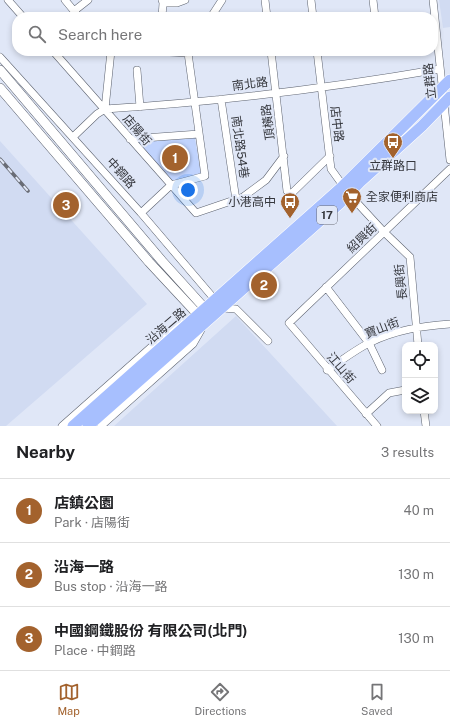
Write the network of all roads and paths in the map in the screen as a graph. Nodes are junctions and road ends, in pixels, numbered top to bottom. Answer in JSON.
{"nodes":[{"id":1,"x":8,"y":0,"type":"edge"},
{"id":2,"x":64,"y":0,"type":"edge"},
{"id":3,"x":88,"y":0,"type":"edge"},
{"id":4,"x":185,"y":0,"type":"edge"},
{"id":5,"x":222,"y":0,"type":"edge"},
{"id":6,"x":264,"y":0,"type":"edge"},
{"id":7,"x":311,"y":0,"type":"edge"},
{"id":8,"x":373,"y":0,"type":"edge"},
{"id":9,"x":433,"y":0,"type":"edge"},
{"id":10,"x":163,"y":2,"type":"edge"},
{"id":11,"x":19,"y":12,"type":"edge"},
{"id":12,"x":75,"y":12,"type":"edge"},
{"id":13,"x":79,"y":12,"type":"edge"},
{"id":14,"x":162,"y":12,"type":"edge"},
{"id":15,"x":214,"y":12,"type":"edge"},
{"id":16,"x":266,"y":12,"type":"edge"},
{"id":17,"x":312,"y":12,"type":"edge"},
{"id":18,"x":374,"y":12,"type":"edge"},
{"id":19,"x":433,"y":12,"type":"edge"},
{"id":20,"x":438,"y":54,"type":"edge"},
{"id":21,"x":57,"y":56,"type":"edge"},
{"id":22,"x":110,"y":56,"type":"edge"},
{"id":23,"x":189,"y":56,"type":"edge"},
{"id":24,"x":272,"y":56,"type":"edge"},
{"id":25,"x":318,"y":56,"type":"edge"},
{"id":26,"x":0,"y":57,"type":"edge"},
{"id":27,"x":440,"y":69,"type":"junction"},
{"id":28,"x":0,"y":70,"type":"edge"},
{"id":29,"x":137,"y":70,"type":"dead end"},
{"id":30,"x":450,"y":80,"type":"edge"},
{"id":31,"x":321,"y":86,"type":"junction"},
{"id":32,"x":0,"y":88,"type":"edge"},
{"id":33,"x":442,"y":88,"type":"junction"},
{"id":34,"x":276,"y":92,"type":"junction"},
{"id":35,"x":221,"y":99,"type":"junction"},
{"id":36,"x":447,"y":100,"type":"edge"},
{"id":37,"x":194,"y":102,"type":"junction"},
{"id":38,"x":140,"y":107,"type":"junction"},
{"id":39,"x":105,"y":110,"type":"junction"},
{"id":40,"x":199,"y":134,"type":"junction"},
{"id":41,"x":73,"y":137,"type":"junction"},
{"id":42,"x":130,"y":139,"type":"junction"},
{"id":43,"x":284,"y":156,"type":"junction"},
{"id":44,"x":330,"y":156,"type":"junction"},
{"id":45,"x":450,"y":160,"type":"edge"},
{"id":46,"x":450,"y":169,"type":"edge"},
{"id":47,"x":171,"y":186,"type":"junction"},
{"id":48,"x":346,"y":190,"type":"junction"},
{"id":49,"x":236,"y":200,"type":"junction"},
{"id":50,"x":141,"y":213,"type":"junction"},
{"id":51,"x":384,"y":232,"type":"junction"},
{"id":52,"x":326,"y":287,"type":"junction"},
{"id":53,"x":219,"y":304,"type":"junction"},
{"id":54,"x":205,"y":316,"type":"junction"},
{"id":55,"x":289,"y":323,"type":"joint"},
{"id":56,"x":450,"y":324,"type":"edge"},
{"id":57,"x":417,"y":327,"type":"junction"},
{"id":58,"x":268,"y":341,"type":"dead end"},
{"id":59,"x":418,"y":342,"type":"edge"},
{"id":60,"x":369,"y":343,"type":"junction"},
{"id":61,"x":328,"y":370,"type":"junction"},
{"id":62,"x":382,"y":370,"type":"dead end"},
{"id":63,"x":402,"y":391,"type":"edge"},
{"id":64,"x":366,"y":414,"type":"junction"},
{"id":65,"x":424,"y":414,"type":"edge"},
{"id":66,"x":62,"y":426,"type":"edge"},
{"id":67,"x":73,"y":426,"type":"edge"},
{"id":68,"x":88,"y":426,"type":"edge"},
{"id":69,"x":100,"y":426,"type":"edge"},
{"id":70,"x":377,"y":426,"type":"edge"},
{"id":71,"x":426,"y":426,"type":"edge"}],
"edges":[{"from":1,"to":11,"type":"street"},
{"from":2,"to":12,"type":"street"},
{"from":3,"to":13,"type":"street"},
{"from":4,"to":10,"type":"street"},
{"from":5,"to":15,"type":"street"},
{"from":6,"to":16,"type":"street"},
{"from":7,"to":17,"type":"street"},
{"from":8,"to":18,"type":"street"},
{"from":9,"to":19,"type":"street","name":"立群路"},
{"from":10,"to":14,"type":"street"},
{"from":20,"to":27,"type":"street","name":"立群路"},
{"from":21,"to":39,"type":"street","name":"店陽街"},
{"from":22,"to":39,"type":"street"},
{"from":23,"to":37,"type":"street"},
{"from":24,"to":34,"type":"street","name":"頂橫路"},
{"from":25,"to":31,"type":"street","name":"店中路"},
{"from":26,"to":41,"type":"street","name":"中鋼路"},
{"from":27,"to":31,"type":"street","name":"南北路"},
{"from":27,"to":33,"type":"street","name":"立群路"},
{"from":28,"to":54,"type":"street","name":"中鋼路"},
{"from":29,"to":38,"type":"street"},
{"from":30,"to":33,"type":"main road","number":"17"},
{"from":31,"to":34,"type":"street","name":"南北路"},
{"from":31,"to":44,"type":"street","name":"店中路"},
{"from":32,"to":54,"type":"street"},
{"from":33,"to":36,"type":"street","name":"立群路"},
{"from":33,"to":48,"type":"main road","number":"17"},
{"from":34,"to":35,"type":"street","name":"南北路"},
{"from":34,"to":43,"type":"street","name":"頂橫路"},
{"from":35,"to":37,"type":"street","name":"南北路"},
{"from":35,"to":49,"type":"street","name":"南北路54巷"},
{"from":36,"to":45,"type":"street","name":"立群路"},
{"from":36,"to":48,"type":"main road","number":"17"},
{"from":37,"to":38,"type":"street","name":"南北路"},
{"from":37,"to":40,"type":"street"},
{"from":38,"to":39,"type":"street","name":"南北路"},
{"from":39,"to":41,"type":"street"},
{"from":39,"to":42,"type":"street","name":"店陽街"},
{"from":40,"to":42,"type":"street"},
{"from":40,"to":47,"type":"street"},
{"from":41,"to":50,"type":"street","name":"中鋼路"},
{"from":42,"to":47,"type":"street","name":"店陽街"},
{"from":43,"to":44,"type":"street","name":"頂橫路"},
{"from":43,"to":49,"type":"street","name":"店陽街"},
{"from":44,"to":48,"type":"street","name":"店中路"},
{"from":46,"to":51,"type":"street","name":"紹興街"},
{"from":47,"to":49,"type":"street","name":"店陽街"},
{"from":47,"to":50,"type":"street"},
{"from":48,"to":51,"type":"street","name":"長興街"},
{"from":48,"to":53,"type":"main road","number":"17"},
{"from":50,"to":53,"type":"street","name":"中鋼路"},
{"from":51,"to":52,"type":"street","name":"紹興街"},
{"from":51,"to":57,"type":"street","name":"長興街"},
{"from":52,"to":55,"type":"street","name":"紹興街"},
{"from":52,"to":60,"type":"street"},
{"from":53,"to":54,"type":"main road","number":"17"},
{"from":53,"to":58,"type":"street"},
{"from":54,"to":66,"type":"street","name":"沿海二路"},
{"from":54,"to":67,"type":"main road","name":"沿海二路","number":"17"},
{"from":54,"to":68,"type":"main road","name":"沿海二路","number":"17"},
{"from":54,"to":69,"type":"street","name":"沿海二路"},
{"from":55,"to":61,"type":"street","name":"江山街"},
{"from":56,"to":57,"type":"street","name":"寶山街"},
{"from":57,"to":59,"type":"street","name":"長興街"},
{"from":57,"to":60,"type":"street","name":"寶山街"},
{"from":60,"to":61,"type":"street","name":"寶山街"},
{"from":60,"to":62,"type":"street"},
{"from":61,"to":64,"type":"street","name":"江山街"},
{"from":63,"to":64,"type":"street"},
{"from":64,"to":70,"type":"street","name":"江山街"},
{"from":65,"to":71,"type":"street"}]}
